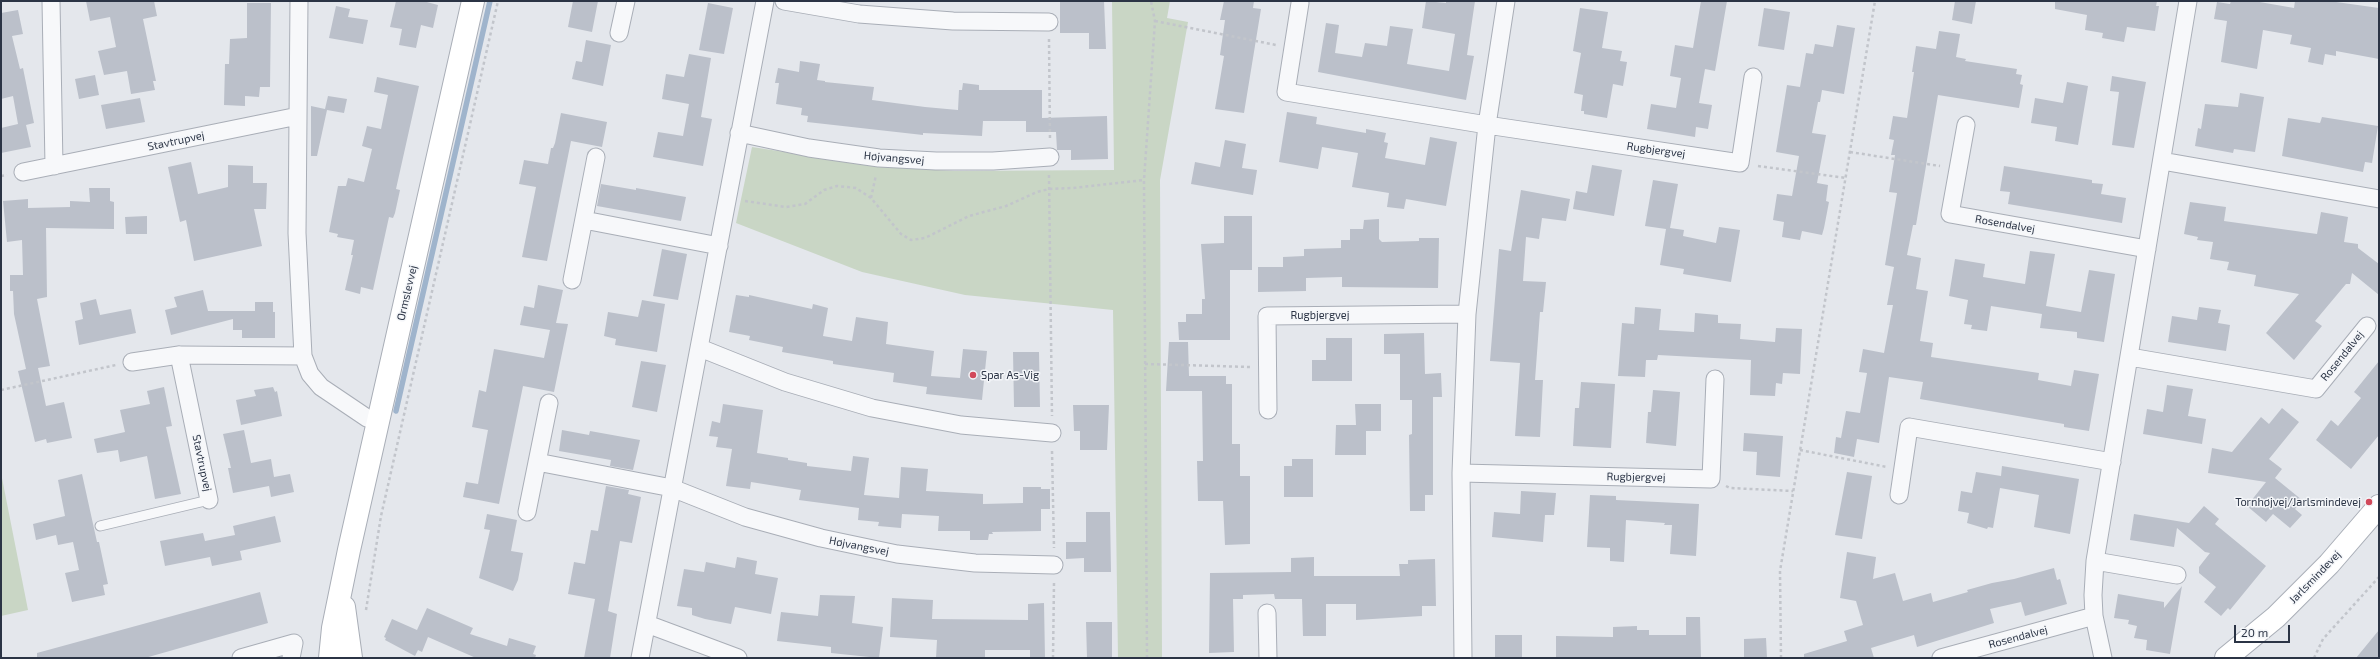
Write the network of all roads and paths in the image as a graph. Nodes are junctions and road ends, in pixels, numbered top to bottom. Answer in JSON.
{"nodes":[{"id":1,"x":51,"y":1,"type":"edge"},
{"id":2,"x":299,"y":1,"type":"edge"},
{"id":3,"x":473,"y":1,"type":"edge"},
{"id":4,"x":498,"y":1,"type":"edge"},
{"id":5,"x":626,"y":1,"type":"edge"},
{"id":6,"x":765,"y":1,"type":"edge"},
{"id":7,"x":784,"y":1,"type":"edge"},
{"id":8,"x":1151,"y":1,"type":"edge"},
{"id":9,"x":1506,"y":1,"type":"edge"},
{"id":10,"x":1875,"y":1,"type":"edge"},
{"id":11,"x":2188,"y":1,"type":"edge"},
{"id":12,"x":1300,"y":3,"type":"dead end"},
{"id":13,"x":1155,"y":21,"type":"junction"},
{"id":14,"x":1049,"y":22,"type":"joint"},
{"id":15,"x":619,"y":33,"type":"dead end"},
{"id":16,"x":1293,"y":48,"type":"junction"},
{"id":17,"x":1753,"y":78,"type":"dead end"},
{"id":18,"x":298,"y":116,"type":"junction"},
{"id":19,"x":1487,"y":125,"type":"junction"},
{"id":20,"x":1966,"y":125,"type":"dead end"},
{"id":21,"x":739,"y":133,"type":"junction"},
{"id":22,"x":1850,"y":152,"type":"junction"},
{"id":23,"x":596,"y":157,"type":"dead end"},
{"id":24,"x":1050,"y":157,"type":"junction"},
{"id":25,"x":879,"y":158,"type":"junction"},
{"id":26,"x":2162,"y":161,"type":"junction"},
{"id":27,"x":1740,"y":163,"type":"junction"},
{"id":28,"x":54,"y":166,"type":"junction"},
{"id":29,"x":1958,"y":169,"type":"junction"},
{"id":30,"x":23,"y":172,"type":"dead end"},
{"id":31,"x":1846,"y":178,"type":"junction"},
{"id":32,"x":1144,"y":180,"type":"junction"},
{"id":33,"x":1049,"y":189,"type":"junction"},
{"id":34,"x":871,"y":198,"type":"junction"},
{"id":35,"x":728,"y":199,"type":"junction"},
{"id":36,"x":2379,"y":199,"type":"edge"},
{"id":37,"x":584,"y":220,"type":"junction"},
{"id":38,"x":719,"y":246,"type":"junction"},
{"id":39,"x":2148,"y":249,"type":"junction"},
{"id":40,"x":572,"y":280,"type":"dead end"},
{"id":41,"x":1466,"y":314,"type":"junction"},
{"id":42,"x":2367,"y":326,"type":"dead end"},
{"id":43,"x":700,"y":348,"type":"junction"},
{"id":44,"x":179,"y":355,"type":"junction"},
{"id":45,"x":303,"y":356,"type":"junction"},
{"id":46,"x":2130,"y":357,"type":"junction"},
{"id":47,"x":132,"y":362,"type":"joint"},
{"id":48,"x":1145,"y":364,"type":"junction"},
{"id":49,"x":1267,"y":367,"type":"junction"},
{"id":50,"x":1715,"y":379,"type":"dead end"},
{"id":51,"x":1,"y":390,"type":"edge"},
{"id":52,"x":549,"y":403,"type":"dead end"},
{"id":53,"x":1268,"y":410,"type":"dead end"},
{"id":54,"x":378,"y":421,"type":"junction"},
{"id":55,"x":1052,"y":433,"type":"junction"},
{"id":56,"x":1800,"y":450,"type":"junction"},
{"id":57,"x":537,"y":462,"type":"junction"},
{"id":58,"x":2112,"y":462,"type":"junction"},
{"id":59,"x":1903,"y":471,"type":"junction"},
{"id":60,"x":1461,"y":473,"type":"junction"},
{"id":61,"x":1711,"y":479,"type":"junction"},
{"id":62,"x":672,"y":488,"type":"junction"},
{"id":63,"x":1793,"y":491,"type":"junction"},
{"id":64,"x":1899,"y":495,"type":"dead end"},
{"id":65,"x":209,"y":500,"type":"joint"},
{"id":66,"x":2379,"y":506,"type":"edge"},
{"id":67,"x":527,"y":512,"type":"dead end"},
{"id":68,"x":100,"y":526,"type":"dead end"},
{"id":69,"x":2095,"y":561,"type":"junction"},
{"id":70,"x":1054,"y":566,"type":"junction"},
{"id":71,"x":2177,"y":575,"type":"dead end"},
{"id":72,"x":2379,"y":577,"type":"edge"},
{"id":73,"x":342,"y":586,"type":"junction"},
{"id":74,"x":1267,"y":613,"type":"dead end"},
{"id":75,"x":2094,"y":616,"type":"junction"},
{"id":76,"x":365,"y":617,"type":"dead end"},
{"id":77,"x":647,"y":624,"type":"junction"},
{"id":78,"x":241,"y":658,"type":"edge"},
{"id":79,"x":291,"y":658,"type":"edge"},
{"id":80,"x":330,"y":658,"type":"edge"},
{"id":81,"x":351,"y":658,"type":"edge"},
{"id":82,"x":640,"y":658,"type":"edge"},
{"id":83,"x":738,"y":658,"type":"edge"},
{"id":84,"x":1054,"y":658,"type":"edge"},
{"id":85,"x":1147,"y":658,"type":"edge"},
{"id":86,"x":1268,"y":658,"type":"edge"},
{"id":87,"x":1463,"y":658,"type":"edge"},
{"id":88,"x":1781,"y":658,"type":"edge"},
{"id":89,"x":1942,"y":658,"type":"edge"},
{"id":90,"x":2103,"y":658,"type":"edge"},
{"id":91,"x":2226,"y":658,"type":"edge"},
{"id":92,"x":2314,"y":658,"type":"edge"}],
"edges":[{"from":1,"to":28,"type":"street"},
{"from":2,"to":18,"type":"street"},
{"from":3,"to":54,"type":"street","name":"Ormslevvej"},
{"from":4,"to":76,"type":"path"},
{"from":5,"to":15,"type":"street"},
{"from":6,"to":21,"type":"street"},
{"from":7,"to":14,"type":"street"},
{"from":8,"to":13,"type":"path"},
{"from":9,"to":19,"type":"street"},
{"from":10,"to":22,"type":"path"},
{"from":11,"to":26,"type":"street"},
{"from":12,"to":16,"type":"street","name":"Rugbjergvej"},
{"from":13,"to":16,"type":"path"},
{"from":13,"to":32,"type":"path"},
{"from":14,"to":24,"type":"path"},
{"from":16,"to":19,"type":"street","name":"Rugbjergvej"},
{"from":17,"to":27,"type":"street"},
{"from":18,"to":28,"type":"street","name":"Stavtrupvej"},
{"from":18,"to":45,"type":"street"},
{"from":19,"to":27,"type":"street","name":"Rugbjergvej"},
{"from":19,"to":41,"type":"street"},
{"from":20,"to":29,"type":"street","name":"Rosendalvej"},
{"from":21,"to":25,"type":"street","name":"Højvangsvej"},
{"from":21,"to":35,"type":"street"},
{"from":22,"to":29,"type":"path"},
{"from":22,"to":31,"type":"path"},
{"from":23,"to":37,"type":"street"},
{"from":24,"to":25,"type":"street","name":"Højvangsvej"},
{"from":24,"to":33,"type":"path"},
{"from":25,"to":34,"type":"path"},
{"from":26,"to":36,"type":"street"},
{"from":26,"to":39,"type":"street"},
{"from":27,"to":31,"type":"path"},
{"from":28,"to":30,"type":"street","name":"Stavtrupvej"},
{"from":29,"to":39,"type":"street","name":"Rosendalvej"},
{"from":31,"to":56,"type":"path"},
{"from":32,"to":33,"type":"path"},
{"from":32,"to":48,"type":"path"},
{"from":33,"to":34,"type":"path"},
{"from":33,"to":55,"type":"path"},
{"from":34,"to":35,"type":"path"},
{"from":35,"to":38,"type":"street"},
{"from":37,"to":38,"type":"street"},
{"from":37,"to":40,"type":"street"},
{"from":38,"to":43,"type":"street"},
{"from":39,"to":46,"type":"street"},
{"from":41,"to":49,"type":"street","name":"Rugbjergvej"},
{"from":41,"to":60,"type":"street"},
{"from":42,"to":46,"type":"street","name":"Rosendalvej"},
{"from":43,"to":55,"type":"street"},
{"from":43,"to":62,"type":"street"},
{"from":44,"to":45,"type":"street"},
{"from":44,"to":47,"type":"street"},
{"from":44,"to":65,"type":"street","name":"Stavtrupvej"},
{"from":45,"to":54,"type":"street"},
{"from":46,"to":58,"type":"street"},
{"from":47,"to":51,"type":"path"},
{"from":48,"to":49,"type":"path"},
{"from":48,"to":85,"type":"path"},
{"from":49,"to":53,"type":"street","name":"Rugbjergvej"},
{"from":50,"to":61,"type":"street"},
{"from":52,"to":57,"type":"street"},
{"from":54,"to":73,"type":"street","name":"Ormslevvej"},
{"from":55,"to":70,"type":"path"},
{"from":56,"to":59,"type":"path"},
{"from":56,"to":63,"type":"path"},
{"from":57,"to":62,"type":"street","name":"Højvangsvej"},
{"from":57,"to":67,"type":"street"},
{"from":58,"to":59,"type":"street"},
{"from":58,"to":69,"type":"street"},
{"from":59,"to":64,"type":"street"},
{"from":60,"to":61,"type":"street","name":"Rugbjergvej"},
{"from":60,"to":87,"type":"street"},
{"from":61,"to":63,"type":"path"},
{"from":62,"to":70,"type":"street","name":"Højvangsvej"},
{"from":62,"to":77,"type":"street"},
{"from":63,"to":88,"type":"path"},
{"from":65,"to":68,"type":"lane"},
{"from":66,"to":91,"type":"street","name":"Jarlsmindevej"},
{"from":69,"to":71,"type":"street"},
{"from":69,"to":75,"type":"street"},
{"from":70,"to":84,"type":"path"},
{"from":72,"to":92,"type":"path"},
{"from":73,"to":80,"type":"street","name":"Ormslevvej"},
{"from":73,"to":81,"type":"street","name":"Ormslevvej"},
{"from":74,"to":86,"type":"street"},
{"from":75,"to":89,"type":"street","name":"Rosendalvej"},
{"from":75,"to":90,"type":"street"},
{"from":77,"to":82,"type":"street"},
{"from":77,"to":83,"type":"street"},
{"from":78,"to":79,"type":"street"}]}
